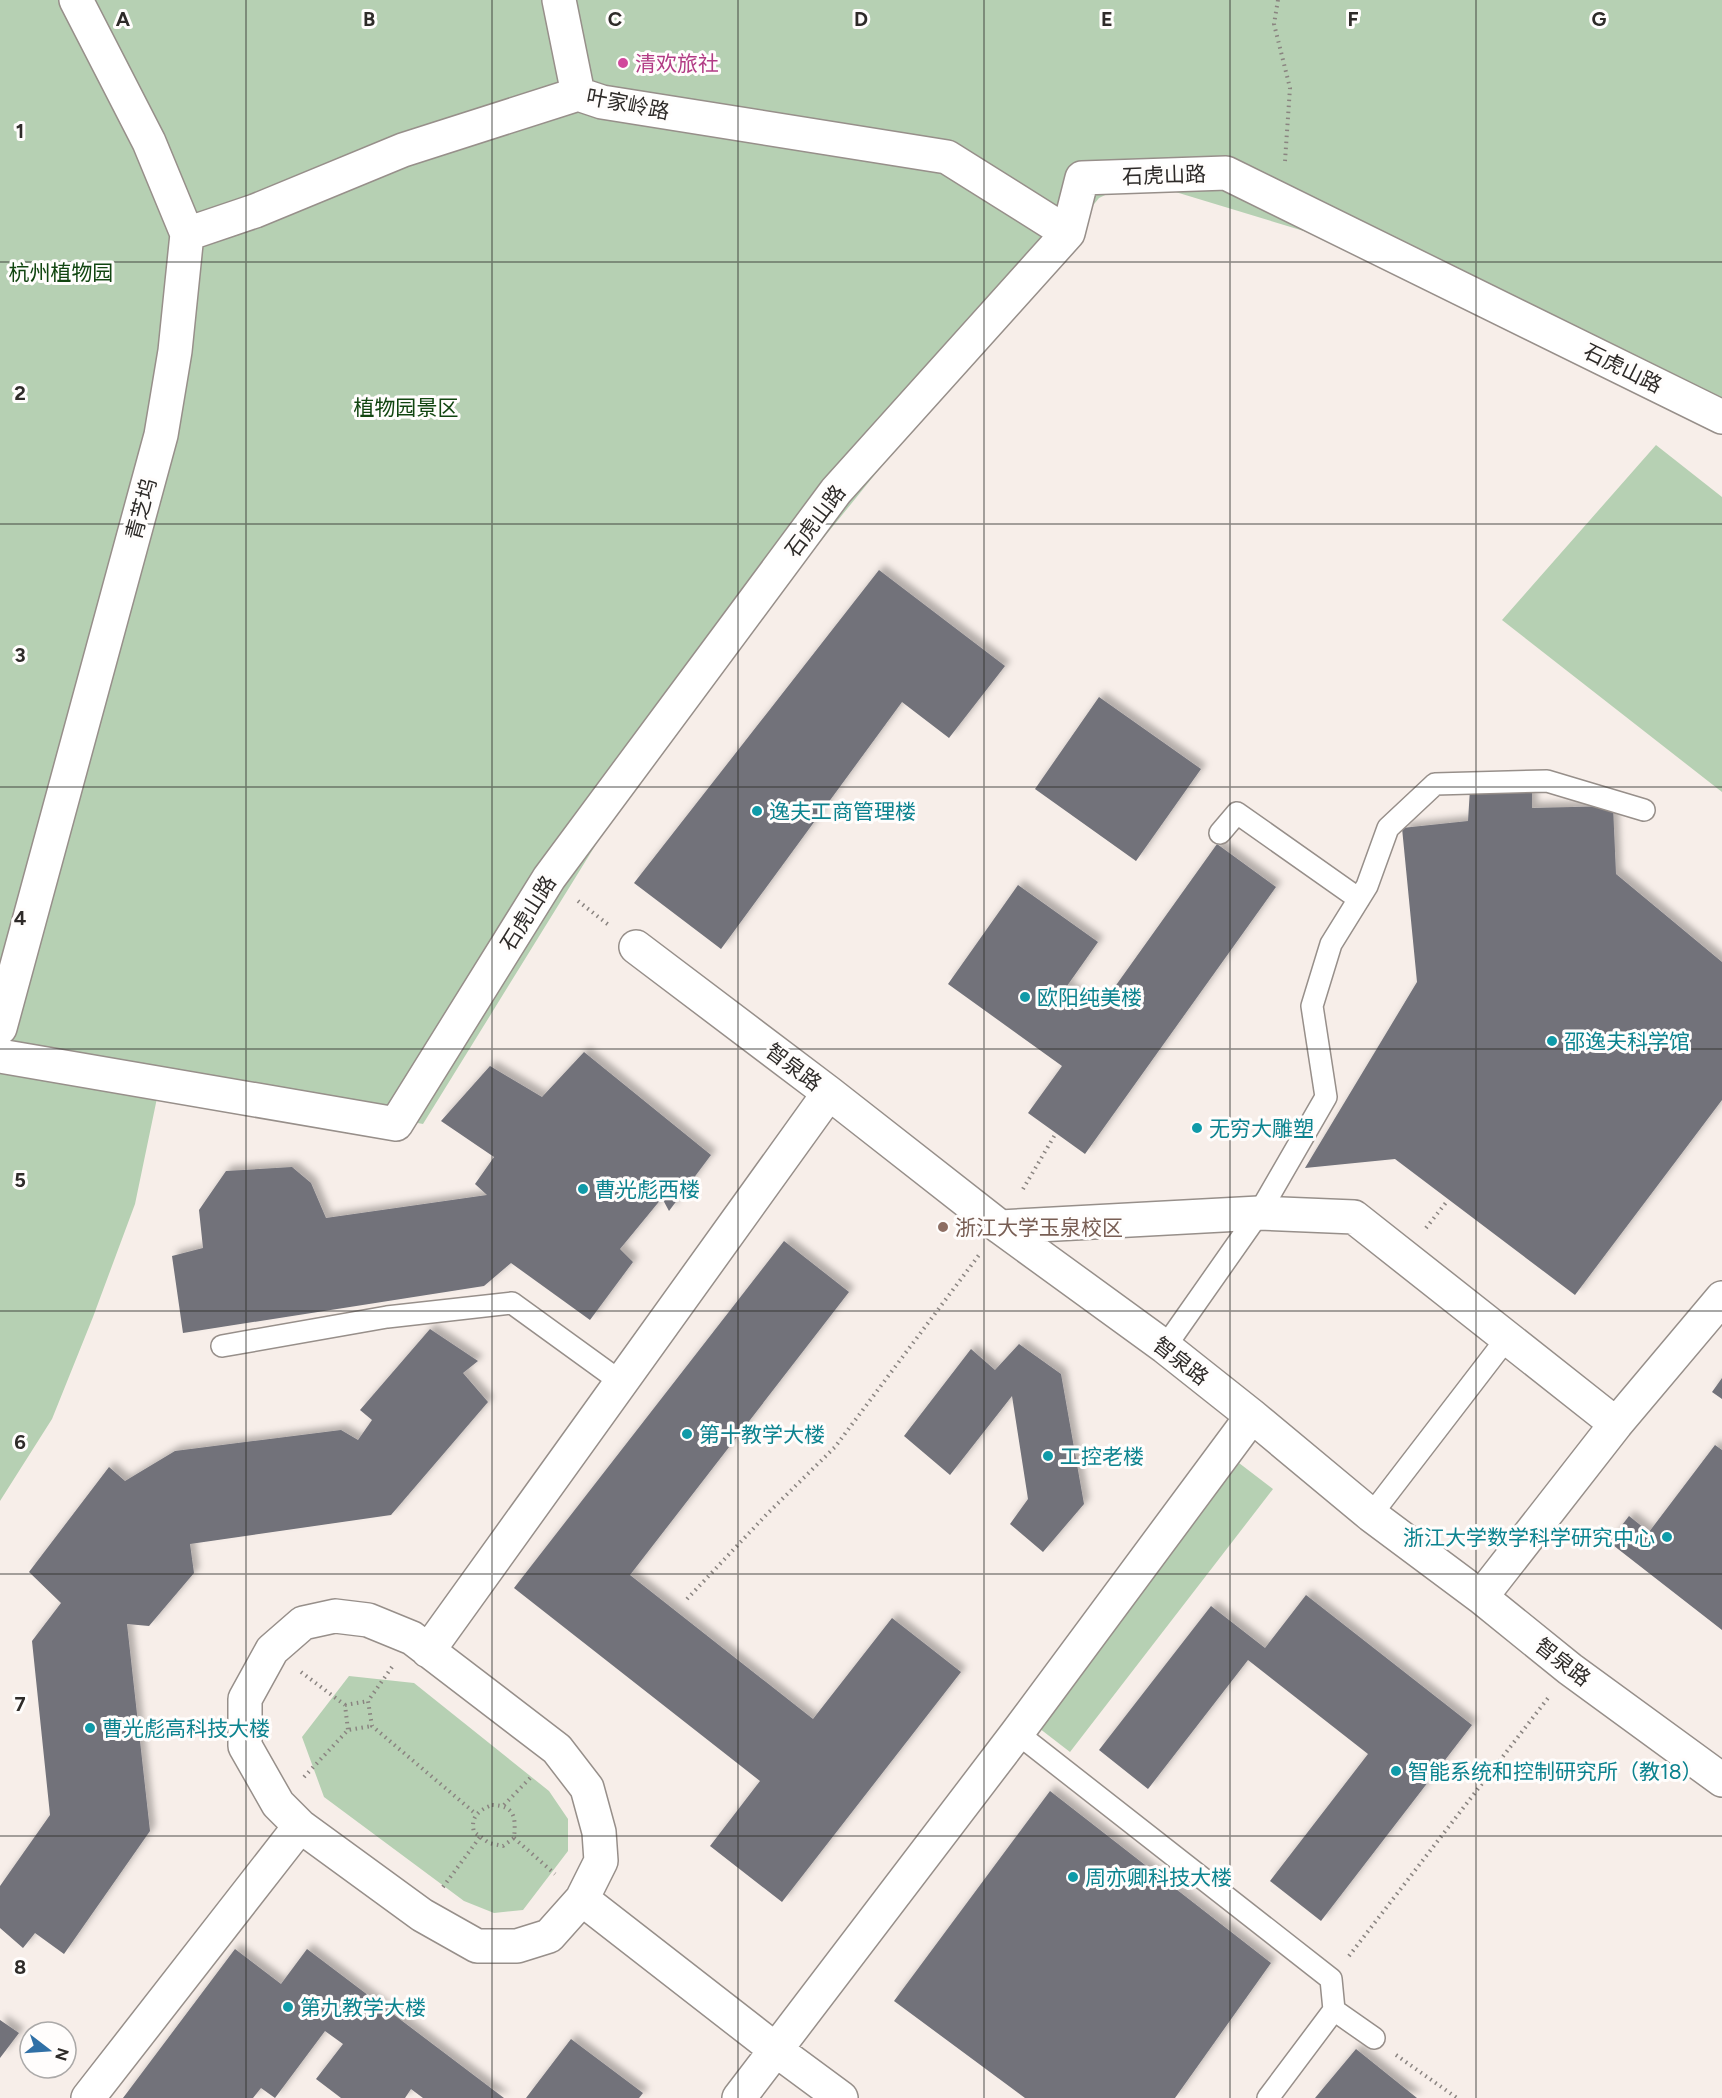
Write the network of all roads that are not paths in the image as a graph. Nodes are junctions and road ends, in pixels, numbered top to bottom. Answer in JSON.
{"nodes":[{"id":1,"x":76,"y":0,"type":"edge"},
{"id":2,"x":559,"y":0,"type":"edge"},
{"id":3,"x":578,"y":94,"type":"junction"},
{"id":4,"x":1068,"y":233,"type":"junction"},
{"id":5,"x":187,"y":234,"type":"junction"},
{"id":6,"x":1722,"y":417,"type":"edge"},
{"id":7,"x":1644,"y":810,"type":"dead end"},
{"id":8,"x":1220,"y":833,"type":"dead end"},
{"id":9,"x":1359,"y":899,"type":"junction"},
{"id":10,"x":636,"y":947,"type":"road end"},
{"id":11,"x":0,"y":1028,"type":"edge"},
{"id":12,"x":0,"y":1056,"type":"edge"},
{"id":13,"x":830,"y":1093,"type":"junction"},
{"id":14,"x":1259,"y":1213,"type":"junction"},
{"id":15,"x":1000,"y":1227,"type":"junction"},
{"id":16,"x":1722,"y":1298,"type":"edge"},
{"id":17,"x":1507,"y":1338,"type":"junction"},
{"id":18,"x":222,"y":1346,"type":"dead end"},
{"id":19,"x":1165,"y":1347,"type":"junction"},
{"id":20,"x":621,"y":1382,"type":"junction"},
{"id":21,"x":1252,"y":1416,"type":"junction"},
{"id":22,"x":1616,"y":1424,"type":"junction"},
{"id":23,"x":1371,"y":1515,"type":"junction"},
{"id":24,"x":1481,"y":1597,"type":"junction"},
{"id":25,"x":420,"y":1644,"type":"junction"},
{"id":26,"x":1017,"y":1733,"type":"junction"},
{"id":27,"x":1722,"y":1780,"type":"edge"},
{"id":28,"x":289,"y":1815,"type":"junction"},
{"id":29,"x":582,"y":1899,"type":"junction"},
{"id":30,"x":1334,"y":2010,"type":"junction"},
{"id":31,"x":1374,"y":2038,"type":"road end"},
{"id":32,"x":776,"y":2050,"type":"junction"},
{"id":33,"x":88,"y":2098,"type":"edge"},
{"id":34,"x":739,"y":2098,"type":"edge"},
{"id":35,"x":841,"y":2098,"type":"edge"},
{"id":36,"x":1268,"y":2098,"type":"edge"}],
"edges":[{"from":1,"to":5,"type":"street","name":"青芝坞"},
{"from":2,"to":3,"type":"street"},
{"from":3,"to":4,"type":"street","name":"叶家岭路"},
{"from":3,"to":5,"type":"street","name":"叶家岭路"},
{"from":4,"to":6,"type":"street","name":"石虎山路"},
{"from":4,"to":12,"type":"street","name":"石虎山路"},
{"from":5,"to":11,"type":"street","name":"青芝坞"},
{"from":7,"to":9,"type":"lane"},
{"from":8,"to":9,"type":"lane"},
{"from":9,"to":14,"type":"lane"},
{"from":10,"to":13,"type":"street","name":"智泉路"},
{"from":13,"to":15,"type":"street","name":"智泉路"},
{"from":13,"to":20,"type":"street"},
{"from":14,"to":15,"type":"street"},
{"from":14,"to":17,"type":"street"},
{"from":14,"to":19,"type":"lane"},
{"from":15,"to":19,"type":"street","name":"智泉路"},
{"from":16,"to":22,"type":"street"},
{"from":17,"to":22,"type":"street"},
{"from":17,"to":23,"type":"lane"},
{"from":18,"to":20,"type":"lane"},
{"from":19,"to":21,"type":"street","name":"智泉路"},
{"from":20,"to":25,"type":"street"},
{"from":21,"to":23,"type":"street","name":"智泉路"},
{"from":21,"to":26,"type":"street"},
{"from":22,"to":24,"type":"street"},
{"from":23,"to":24,"type":"street","name":"智泉路"},
{"from":24,"to":27,"type":"street","name":"智泉路"},
{"from":25,"to":28,"type":"street"},
{"from":25,"to":29,"type":"street"},
{"from":26,"to":30,"type":"lane"},
{"from":26,"to":32,"type":"street"},
{"from":28,"to":29,"type":"street"},
{"from":28,"to":33,"type":"street"},
{"from":29,"to":32,"type":"street"},
{"from":30,"to":31,"type":"lane"},
{"from":30,"to":36,"type":"lane"},
{"from":32,"to":34,"type":"street"},
{"from":32,"to":35,"type":"street"}]}
